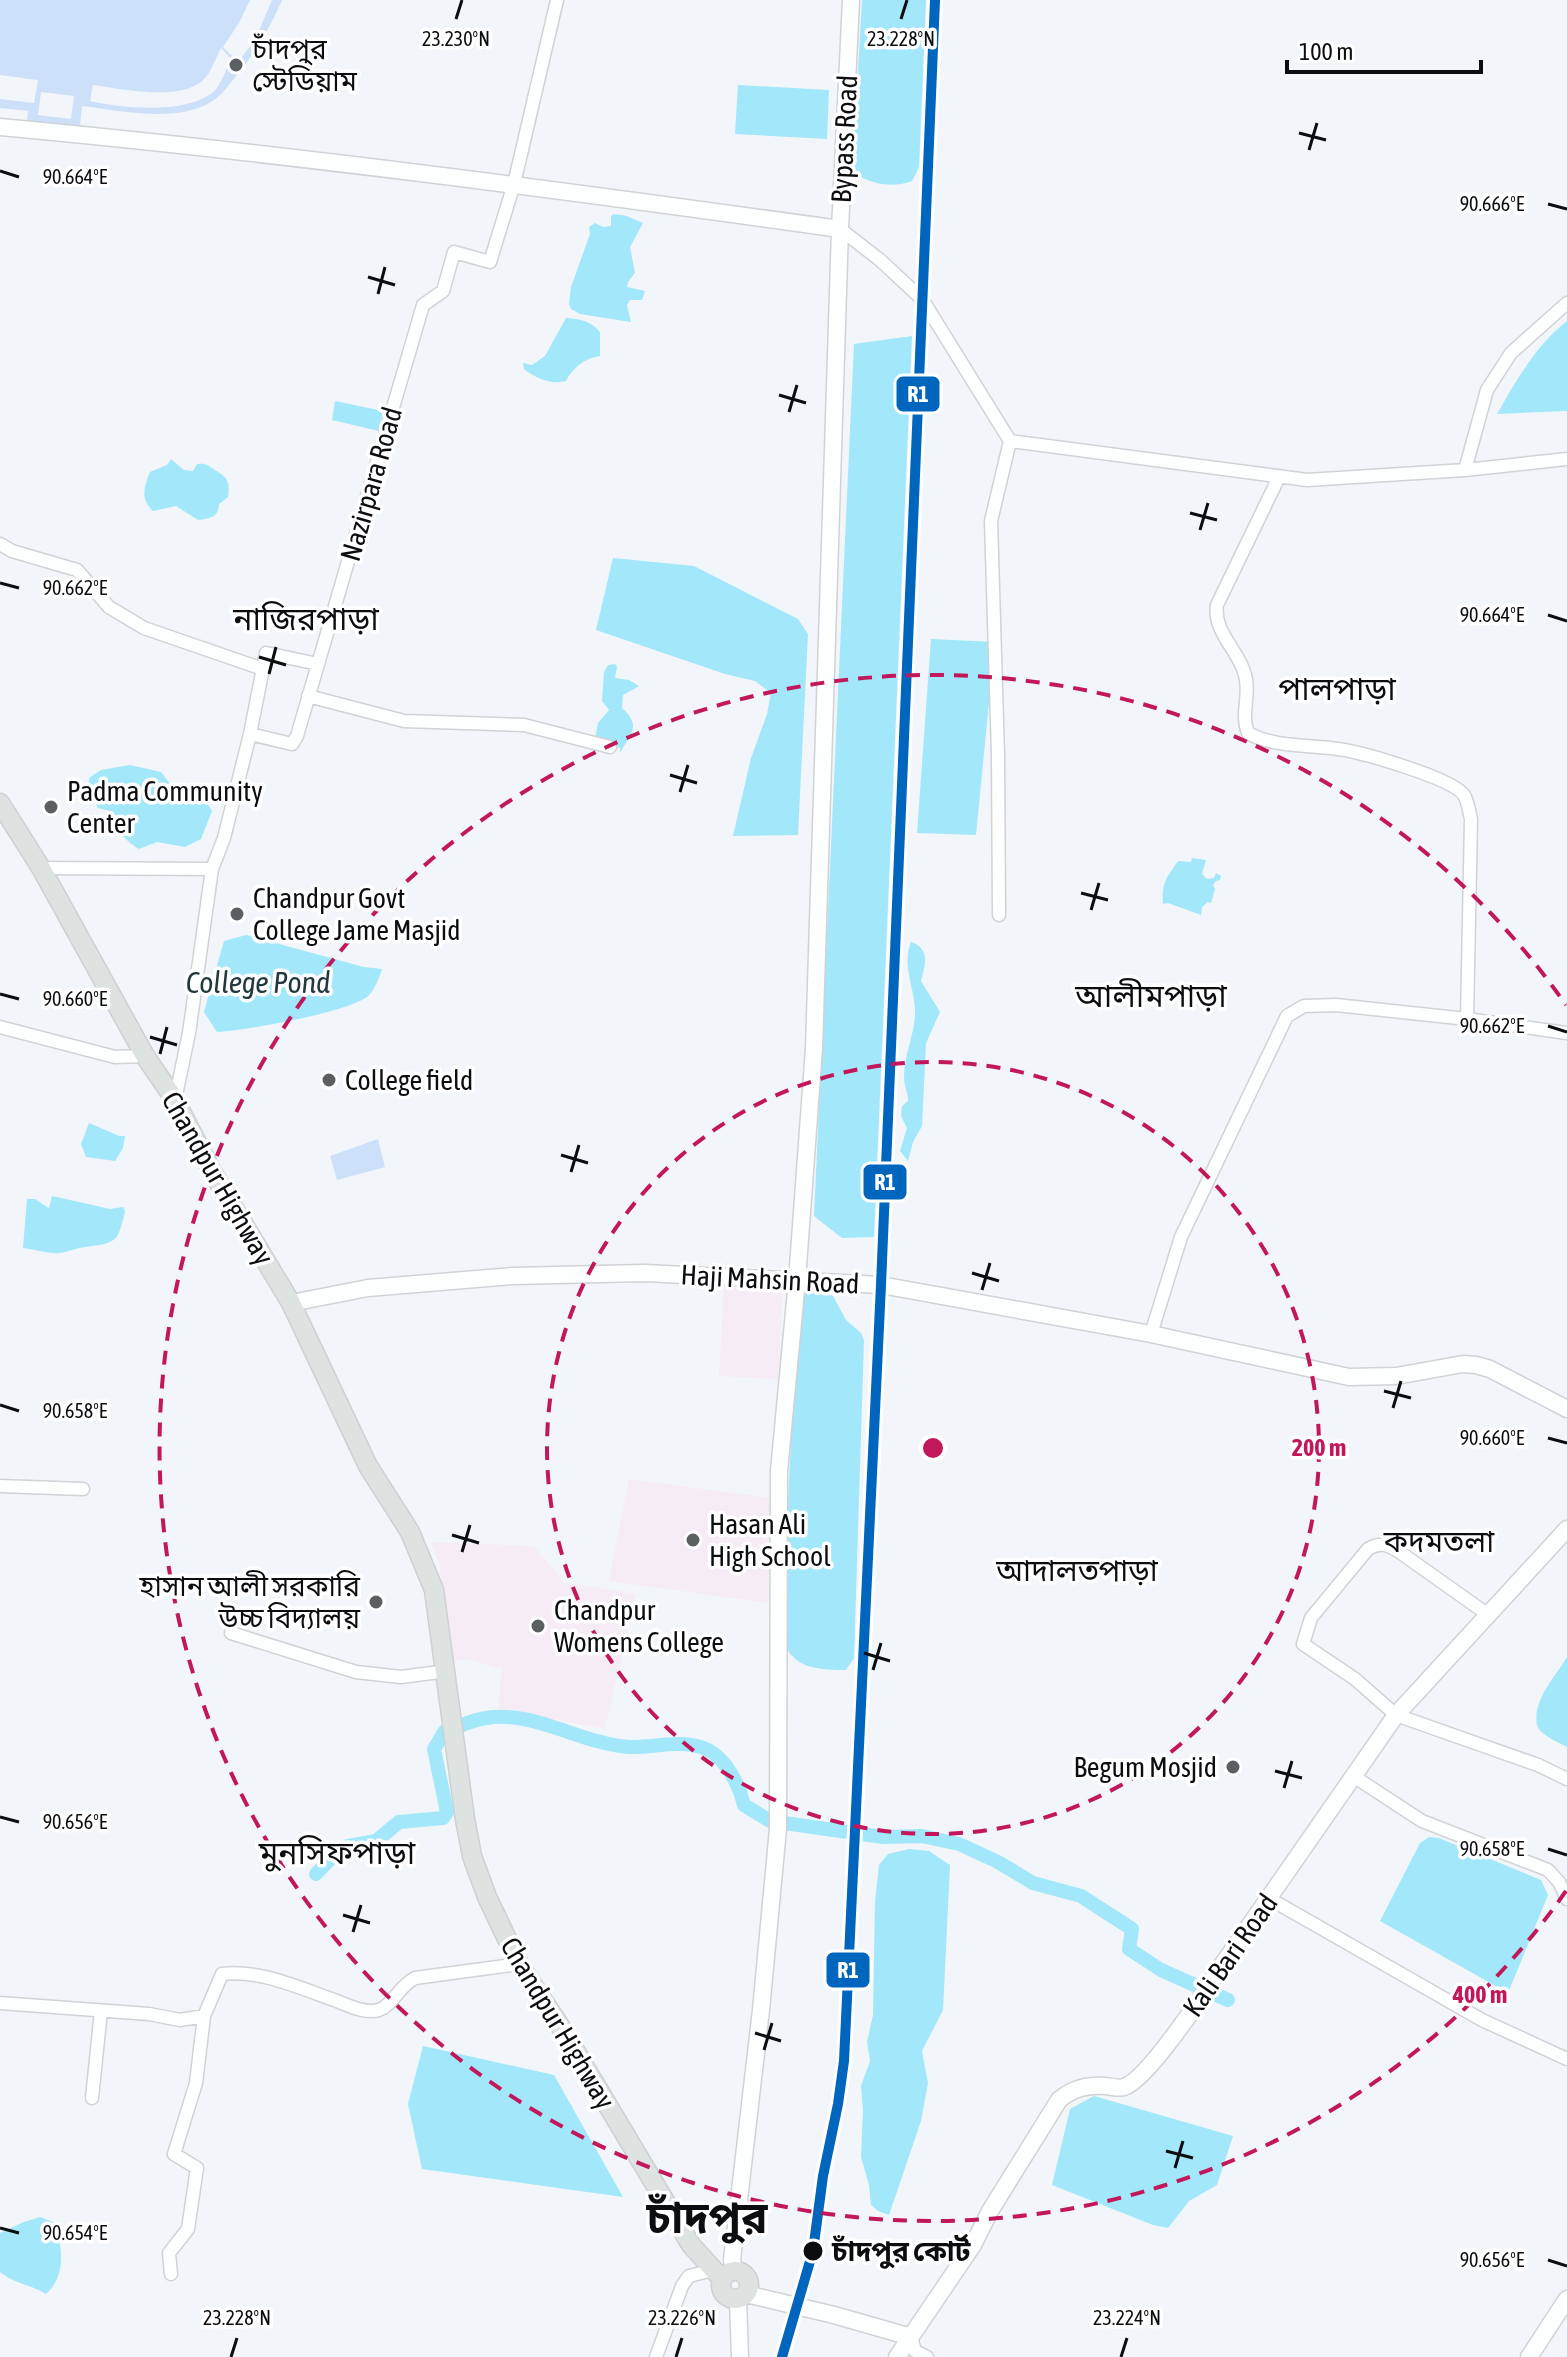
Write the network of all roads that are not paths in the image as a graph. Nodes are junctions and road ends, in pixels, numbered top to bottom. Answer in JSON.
{"nodes":[{"id":1,"x":557,"y":0,"type":"edge"},
{"id":2,"x":851,"y":0,"type":"edge"},
{"id":3,"x":0,"y":127,"type":"edge"},
{"id":4,"x":514,"y":184,"type":"junction"},
{"id":5,"x":840,"y":229,"type":"junction"},
{"id":6,"x":1567,"y":303,"type":"edge"},
{"id":7,"x":1010,"y":441,"type":"junction"},
{"id":8,"x":1567,"y":459,"type":"edge"},
{"id":9,"x":1465,"y":470,"type":"junction"},
{"id":10,"x":1279,"y":477,"type":"junction"},
{"id":11,"x":0,"y":544,"type":"edge"},
{"id":12,"x":318,"y":664,"type":"junction"},
{"id":13,"x":263,"y":669,"type":"junction"},
{"id":14,"x":308,"y":696,"type":"junction"},
{"id":15,"x":250,"y":734,"type":"junction"},
{"id":16,"x":610,"y":747,"type":"dead end"},
{"id":17,"x":0,"y":803,"type":"edge"},
{"id":18,"x":41,"y":868,"type":"junction"},
{"id":19,"x":212,"y":869,"type":"junction"},
{"id":20,"x":999,"y":915,"type":"dead end"},
{"id":21,"x":1467,"y":1019,"type":"junction"},
{"id":22,"x":0,"y":1027,"type":"edge"},
{"id":23,"x":1567,"y":1033,"type":"edge"},
{"id":24,"x":145,"y":1056,"type":"junction"},
{"id":25,"x":175,"y":1100,"type":"junction"},
{"id":26,"x":797,"y":1280,"type":"junction"},
{"id":27,"x":291,"y":1303,"type":"junction"},
{"id":28,"x":1151,"y":1334,"type":"junction"},
{"id":29,"x":1567,"y":1409,"type":"edge"},
{"id":30,"x":0,"y":1486,"type":"edge"},
{"id":31,"x":83,"y":1489,"type":"dead end"},
{"id":32,"x":1567,"y":1529,"type":"edge"},
{"id":33,"x":1487,"y":1614,"type":"junction"},
{"id":34,"x":231,"y":1633,"type":"dead end"},
{"id":35,"x":447,"y":1671,"type":"junction"},
{"id":36,"x":1396,"y":1715,"type":"junction"},
{"id":37,"x":1353,"y":1776,"type":"junction"},
{"id":38,"x":1567,"y":1779,"type":"edge"},
{"id":39,"x":1270,"y":1899,"type":"junction"},
{"id":40,"x":1567,"y":1899,"type":"edge"},
{"id":41,"x":519,"y":1964,"type":"junction"},
{"id":42,"x":0,"y":2003,"type":"edge"},
{"id":43,"x":101,"y":2011,"type":"junction"},
{"id":44,"x":204,"y":2016,"type":"junction"},
{"id":45,"x":1567,"y":2059,"type":"edge"},
{"id":46,"x":92,"y":2098,"type":"dead end"},
{"id":47,"x":721,"y":2267,"type":"junction"},
{"id":48,"x":171,"y":2274,"type":"dead end"},
{"id":49,"x":742,"y":2297,"type":"junction"},
{"id":50,"x":1567,"y":2299,"type":"edge"},
{"id":51,"x":911,"y":2337,"type":"junction"},
{"id":52,"x":656,"y":2357,"type":"edge"},
{"id":53,"x":740,"y":2357,"type":"edge"},
{"id":54,"x":897,"y":2357,"type":"edge"},
{"id":55,"x":927,"y":2357,"type":"edge"},
{"id":56,"x":1529,"y":2357,"type":"edge"}],
"edges":[{"from":1,"to":4,"type":"street"},
{"from":2,"to":5,"type":"street","name":"Bypass Road"},
{"from":3,"to":4,"type":"street"},
{"from":4,"to":5,"type":"street"},
{"from":4,"to":12,"type":"street","name":"Nazirpara Road"},
{"from":5,"to":7,"type":"street"},
{"from":5,"to":26,"type":"street","name":"Bypass Road"},
{"from":6,"to":9,"type":"street"},
{"from":7,"to":10,"type":"street"},
{"from":7,"to":20,"type":"street"},
{"from":8,"to":9,"type":"street"},
{"from":9,"to":10,"type":"street"},
{"from":10,"to":21,"type":"street"},
{"from":11,"to":13,"type":"street"},
{"from":12,"to":13,"type":"street"},
{"from":12,"to":14,"type":"street","name":"Nazirpara Road"},
{"from":13,"to":15,"type":"street"},
{"from":14,"to":15,"type":"street","name":"Nazirpara Road"},
{"from":14,"to":16,"type":"street"},
{"from":15,"to":19,"type":"street"},
{"from":17,"to":18,"type":"main road","name":"Chandpur Highway"},
{"from":18,"to":19,"type":"street"},
{"from":18,"to":24,"type":"main road","name":"Chandpur Highway"},
{"from":19,"to":25,"type":"street"},
{"from":21,"to":23,"type":"street"},
{"from":21,"to":28,"type":"street"},
{"from":22,"to":24,"type":"street"},
{"from":24,"to":25,"type":"main road","name":"Chandpur Highway"},
{"from":25,"to":27,"type":"main road","name":"Chandpur Highway"},
{"from":26,"to":27,"type":"street","name":"Haji Mahsin Road"},
{"from":26,"to":28,"type":"street","name":"Haji Mahsin Road"},
{"from":26,"to":47,"type":"street","name":"Bypass Road"},
{"from":27,"to":35,"type":"main road","name":"Chandpur Highway"},
{"from":28,"to":29,"type":"street","name":"Haji Mahsin Road"},
{"from":30,"to":31,"type":"street"},
{"from":32,"to":33,"type":"street","name":"Kali Bari Road"},
{"from":33,"to":36,"type":"street","name":"Kali Bari Road"},
{"from":33,"to":36,"type":"street"},
{"from":34,"to":35,"type":"street"},
{"from":35,"to":41,"type":"main road","name":"Chandpur Highway"},
{"from":36,"to":37,"type":"street","name":"Kali Bari Road"},
{"from":36,"to":38,"type":"street"},
{"from":37,"to":39,"type":"street","name":"Kali Bari Road"},
{"from":37,"to":40,"type":"street"},
{"from":39,"to":45,"type":"street"},
{"from":39,"to":51,"type":"street","name":"Kali Bari Road"},
{"from":41,"to":44,"type":"street"},
{"from":41,"to":47,"type":"main road","name":"Chandpur Highway"},
{"from":42,"to":43,"type":"street"},
{"from":43,"to":44,"type":"street"},
{"from":43,"to":46,"type":"street"},
{"from":44,"to":48,"type":"street"},
{"from":47,"to":49,"type":"main road","name":"Chandpur Highway"},
{"from":47,"to":52,"type":"street"},
{"from":49,"to":51,"type":"street"},
{"from":49,"to":53,"type":"street"},
{"from":50,"to":56,"type":"street"},
{"from":51,"to":54,"type":"street","name":"Kali Bari Road"},
{"from":51,"to":55,"type":"street"}]}
